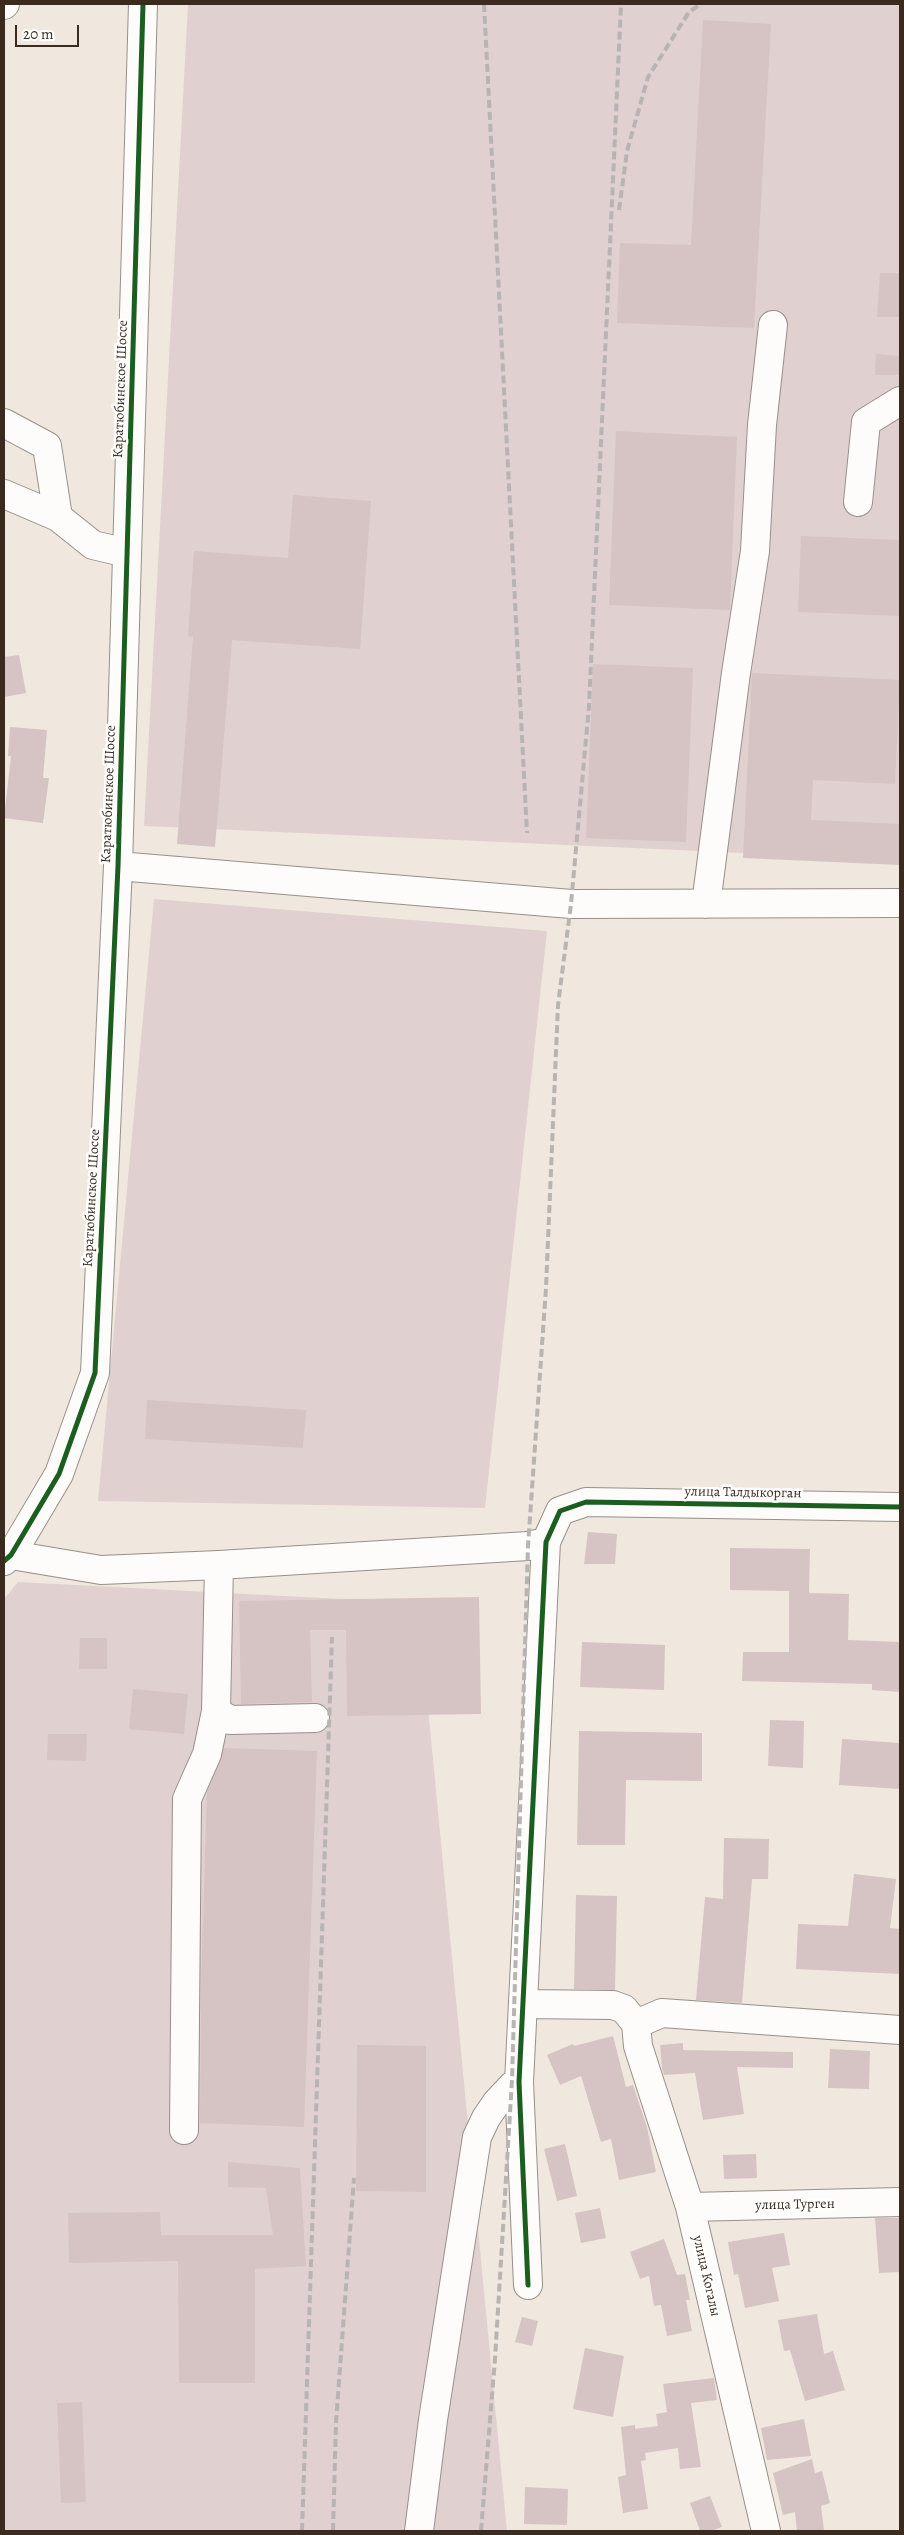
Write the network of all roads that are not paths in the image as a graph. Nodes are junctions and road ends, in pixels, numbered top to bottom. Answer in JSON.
{"nodes":[{"id":1,"x":143,"y":4,"type":"edge"},
{"id":2,"x":773,"y":325,"type":"dead end"},
{"id":3,"x":900,"y":401,"type":"edge"},
{"id":4,"x":4,"y":423,"type":"edge"},
{"id":5,"x":4,"y":494,"type":"edge"},
{"id":6,"x":858,"y":502,"type":"dead end"},
{"id":7,"x":58,"y":517,"type":"junction"},
{"id":8,"x":127,"y":553,"type":"junction"},
{"id":9,"x":118,"y":866,"type":"junction"},
{"id":10,"x":900,"y":903,"type":"edge"},
{"id":11,"x":706,"y":904,"type":"junction"},
{"id":12,"x":900,"y":1507,"type":"edge"},
{"id":13,"x":546,"y":1542,"type":"junction"},
{"id":14,"x":7,"y":1558,"type":"edge"},
{"id":15,"x":219,"y":1565,"type":"junction"},
{"id":16,"x":216,"y":1711,"type":"junction"},
{"id":17,"x":315,"y":1718,"type":"dead end"},
{"id":18,"x":523,"y":2004,"type":"junction"},
{"id":19,"x":636,"y":2024,"type":"junction"},
{"id":20,"x":900,"y":2030,"type":"edge"},
{"id":21,"x":519,"y":2082,"type":"junction"},
{"id":22,"x":184,"y":2130,"type":"dead end"},
{"id":23,"x":900,"y":2202,"type":"edge"},
{"id":24,"x":690,"y":2207,"type":"junction"},
{"id":25,"x":528,"y":2285,"type":"dead end"},
{"id":26,"x":419,"y":2531,"type":"edge"},
{"id":27,"x":766,"y":2531,"type":"edge"}],
"edges":[{"from":1,"to":8,"type":"street","name":"Каратюбинское Шоссе"},
{"from":2,"to":11,"type":"street"},
{"from":3,"to":6,"type":"street"},
{"from":4,"to":7,"type":"street"},
{"from":5,"to":7,"type":"street"},
{"from":7,"to":8,"type":"street"},
{"from":8,"to":9,"type":"street","name":"Каратюбинское Шоссе"},
{"from":9,"to":11,"type":"street"},
{"from":9,"to":14,"type":"street","name":"Каратюбинское Шоссе"},
{"from":10,"to":11,"type":"street"},
{"from":12,"to":13,"type":"street","name":"улица Талдыкорган"},
{"from":13,"to":15,"type":"street"},
{"from":13,"to":18,"type":"street"},
{"from":14,"to":15,"type":"street"},
{"from":15,"to":16,"type":"street"},
{"from":16,"to":17,"type":"street"},
{"from":16,"to":22,"type":"street"},
{"from":18,"to":19,"type":"street"},
{"from":18,"to":21,"type":"street"},
{"from":19,"to":20,"type":"street"},
{"from":19,"to":24,"type":"street","name":"улица Когалы"},
{"from":21,"to":25,"type":"street"},
{"from":21,"to":26,"type":"street"},
{"from":23,"to":24,"type":"street","name":"улица Турген"},
{"from":24,"to":27,"type":"street","name":"улица Когалы"}]}
